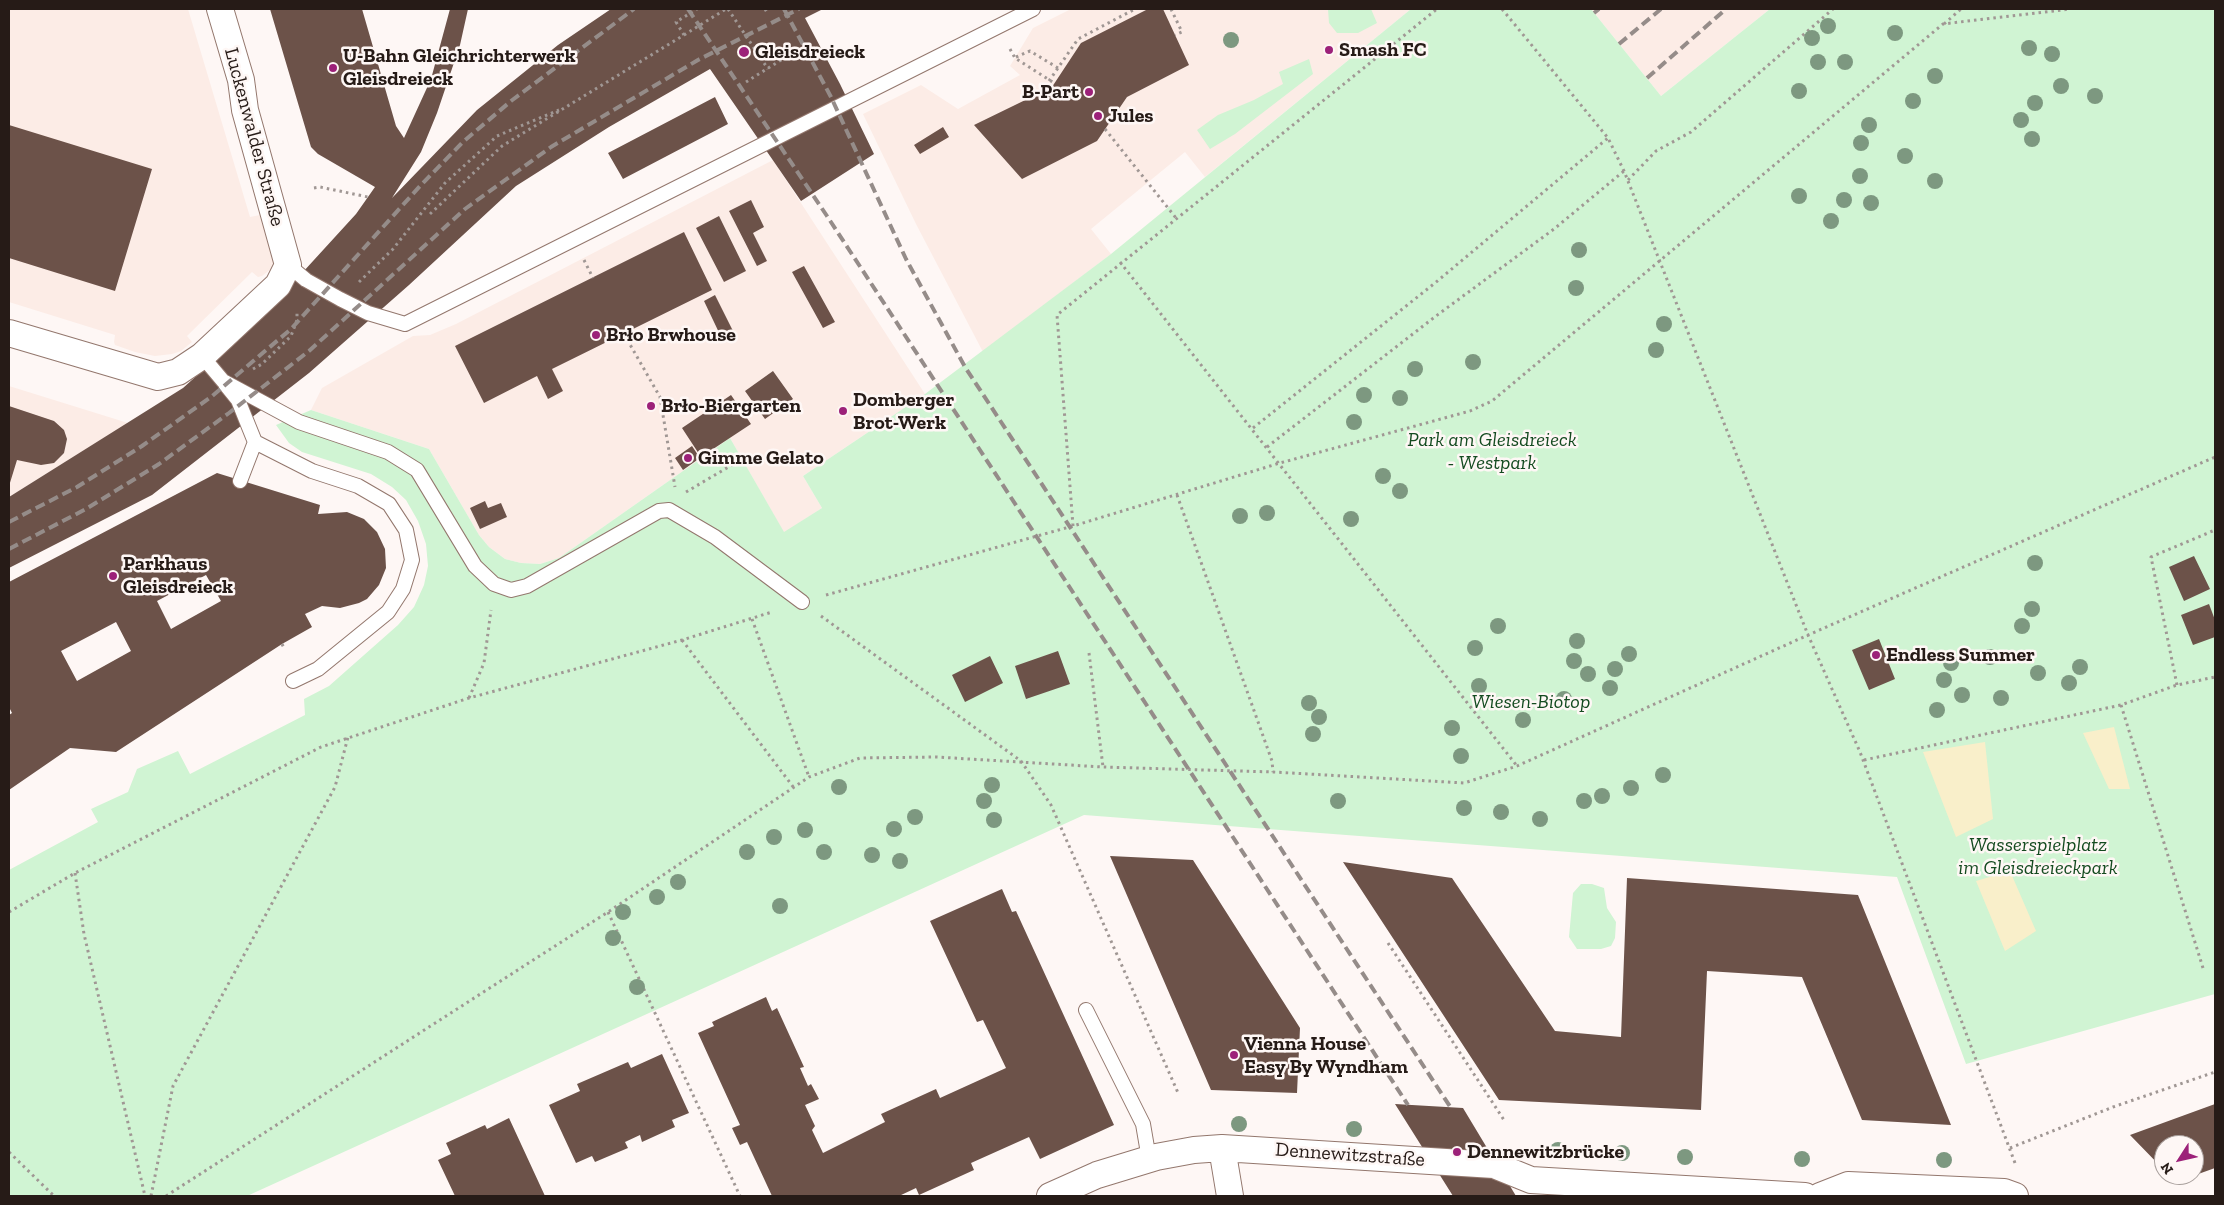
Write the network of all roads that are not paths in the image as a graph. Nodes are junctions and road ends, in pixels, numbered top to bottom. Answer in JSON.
{"nodes":[{"id":1,"x":220,"y":9,"type":"edge"},
{"id":2,"x":1033,"y":9,"type":"edge"},
{"id":3,"x":288,"y":265,"type":"junction"},
{"id":4,"x":9,"y":333,"type":"edge"},
{"id":5,"x":202,"y":356,"type":"junction"},
{"id":6,"x":223,"y":382,"type":"junction"},
{"id":7,"x":255,"y":442,"type":"junction"},
{"id":8,"x":240,"y":481,"type":"dead end"},
{"id":9,"x":802,"y":602,"type":"road end"},
{"id":10,"x":293,"y":681,"type":"dead end"},
{"id":11,"x":1086,"y":1010,"type":"dead end"},
{"id":12,"x":1222,"y":1148,"type":"junction"},
{"id":13,"x":1149,"y":1159,"type":"junction"},
{"id":14,"x":1050,"y":1196,"type":"edge"},
{"id":15,"x":1230,"y":1196,"type":"edge"},
{"id":16,"x":1805,"y":1196,"type":"edge"},
{"id":17,"x":1820,"y":1196,"type":"edge"},
{"id":18,"x":2015,"y":1196,"type":"edge"}],
"edges":[{"from":1,"to":3,"type":"street","name":"Luckenwalder Straße"},
{"from":2,"to":3,"type":"lane"},
{"from":3,"to":5,"type":"street"},
{"from":4,"to":5,"type":"street"},
{"from":5,"to":6,"type":"lane"},
{"from":6,"to":7,"type":"lane"},
{"from":6,"to":9,"type":"lane"},
{"from":7,"to":8,"type":"lane"},
{"from":7,"to":10,"type":"lane"},
{"from":11,"to":13,"type":"lane"},
{"from":12,"to":13,"type":"street","name":"Dennewitzstraße"},
{"from":12,"to":15,"type":"street"},
{"from":12,"to":16,"type":"street","name":"Dennewitzstraße"},
{"from":13,"to":14,"type":"street","name":"Dennewitzstraße"},
{"from":17,"to":18,"type":"street"}]}
